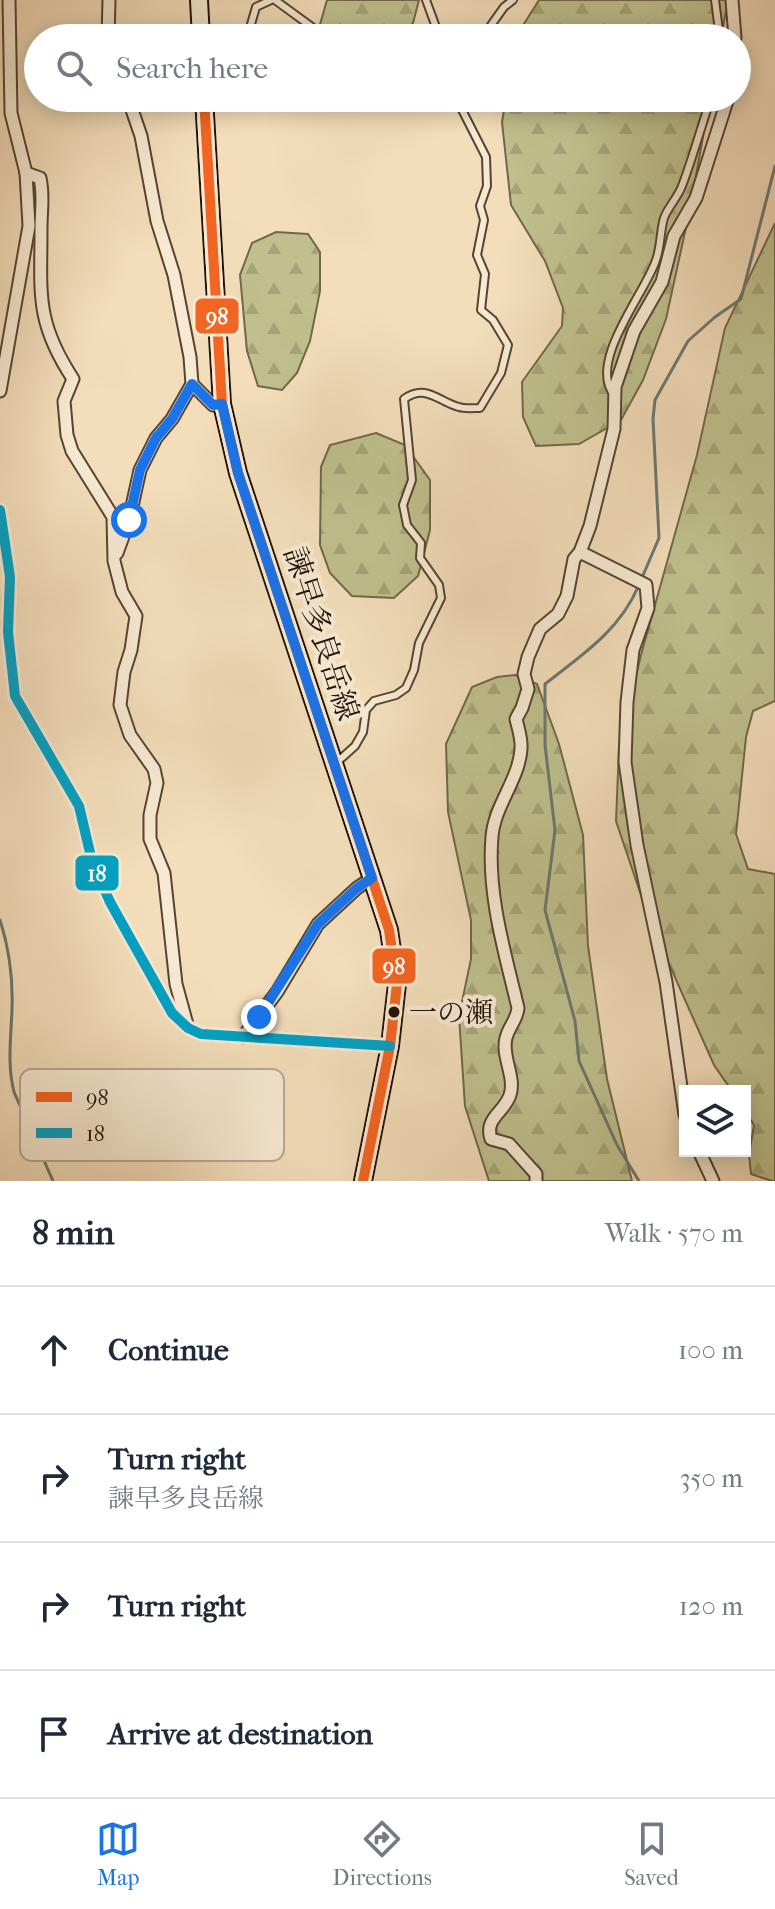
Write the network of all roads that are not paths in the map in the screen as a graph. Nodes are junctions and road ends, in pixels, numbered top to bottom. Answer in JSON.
{"nodes":[{"id":1,"x":9,"y":0,"type":"edge"},
{"id":2,"x":109,"y":0,"type":"edge"},
{"id":3,"x":199,"y":0,"type":"edge"},
{"id":4,"x":273,"y":0,"type":"edge"},
{"id":5,"x":426,"y":0,"type":"edge"},
{"id":6,"x":513,"y":0,"type":"edge"},
{"id":7,"x":715,"y":0,"type":"edge"},
{"id":8,"x":732,"y":0,"type":"edge"},
{"id":9,"x":108,"y":24,"type":"edge"},
{"id":10,"x":200,"y":24,"type":"edge"},
{"id":11,"x":251,"y":24,"type":"edge"},
{"id":12,"x":307,"y":24,"type":"edge"},
{"id":13,"x":435,"y":24,"type":"edge"},
{"id":14,"x":492,"y":24,"type":"edge"},
{"id":15,"x":718,"y":24,"type":"edge"},
{"id":16,"x":734,"y":24,"type":"edge"},
{"id":17,"x":133,"y":112,"type":"edge"},
{"id":18,"x":205,"y":112,"type":"edge"},
{"id":19,"x":208,"y":112,"type":"edge"},
{"id":20,"x":463,"y":112,"type":"edge"},
{"id":21,"x":706,"y":112,"type":"edge"},
{"id":22,"x":724,"y":112,"type":"edge"},
{"id":23,"x":205,"y":116,"type":"junction"},
{"id":24,"x":26,"y":173,"type":"junction"},
{"id":25,"x":192,"y":384,"type":"junction"},
{"id":26,"x":0,"y":391,"type":"edge"},
{"id":27,"x":615,"y":395,"type":"junction"},
{"id":28,"x":222,"y":404,"type":"junction"},
{"id":29,"x":0,"y":510,"type":"edge"},
{"id":30,"x":580,"y":552,"type":"junction"},
{"id":31,"x":114,"y":561,"type":"junction"},
{"id":32,"x":335,"y":764,"type":"junction"},
{"id":33,"x":372,"y":878,"type":"junction"},
{"id":34,"x":188,"y":1028,"type":"junction"},
{"id":35,"x":243,"y":1037,"type":"junction"},
{"id":36,"x":390,"y":1046,"type":"junction"},
{"id":37,"x":681,"y":1085,"type":"edge"},
{"id":38,"x":702,"y":1157,"type":"edge"},
{"id":39,"x":363,"y":1181,"type":"edge"},
{"id":40,"x":536,"y":1181,"type":"edge"},
{"id":41,"x":713,"y":1181,"type":"edge"}],
"edges":[{"from":1,"to":24,"type":"street"},
{"from":2,"to":9,"type":"street"},
{"from":3,"to":10,"type":"main road"},
{"from":4,"to":11,"type":"lane"},
{"from":4,"to":12,"type":"lane"},
{"from":5,"to":13,"type":"lane"},
{"from":6,"to":14,"type":"lane"},
{"from":7,"to":15,"type":"lane"},
{"from":8,"to":16,"type":"street"},
{"from":17,"to":25,"type":"street"},
{"from":18,"to":23,"type":"main road","name":"諫早多良岳線"},
{"from":19,"to":23,"type":"lane"},
{"from":20,"to":32,"type":"lane"},
{"from":21,"to":27,"type":"lane"},
{"from":22,"to":27,"type":"street"},
{"from":23,"to":28,"type":"main road","name":"諫早多良岳線"},
{"from":24,"to":26,"type":"street"},
{"from":24,"to":31,"type":"street"},
{"from":25,"to":28,"type":"street"},
{"from":25,"to":31,"type":"street"},
{"from":27,"to":30,"type":"street"},
{"from":28,"to":32,"type":"main road","name":"諫早多良岳線"},
{"from":29,"to":34,"type":"street"},
{"from":30,"to":37,"type":"street"},
{"from":30,"to":40,"type":"street"},
{"from":31,"to":34,"type":"street"},
{"from":32,"to":33,"type":"main road","name":"諫早多良岳線"},
{"from":33,"to":35,"type":"street"},
{"from":33,"to":36,"type":"main road","name":"諫早多良岳線"},
{"from":34,"to":35,"type":"street"},
{"from":35,"to":36,"type":"street"},
{"from":36,"to":39,"type":"main road","name":"諫早多良岳線"},
{"from":38,"to":41,"type":"street"}]}
